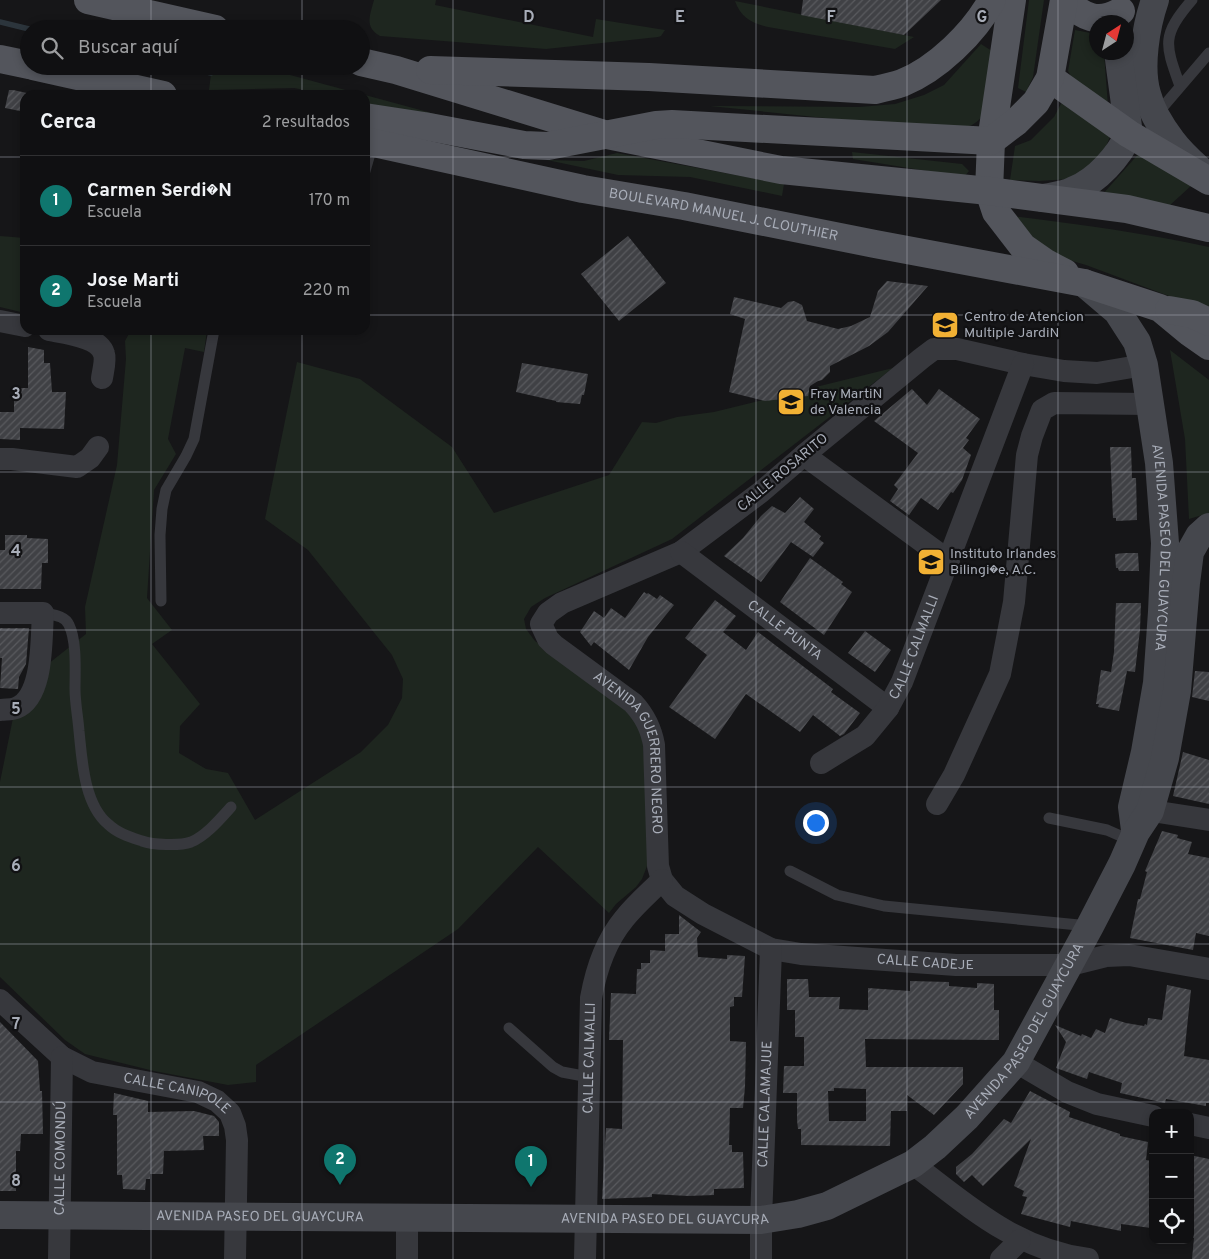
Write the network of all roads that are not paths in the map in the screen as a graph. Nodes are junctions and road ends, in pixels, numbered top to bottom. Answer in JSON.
{"nodes":[{"id":1,"x":88,"y":0,"type":"edge"},
{"id":2,"x":992,"y":0,"type":"edge"},
{"id":3,"x":1012,"y":0,"type":"edge"},
{"id":4,"x":1064,"y":0,"type":"edge"},
{"id":5,"x":1155,"y":0,"type":"edge"},
{"id":6,"x":1192,"y":0,"type":"edge"},
{"id":7,"x":1122,"y":11,"type":"edge"},
{"id":8,"x":176,"y":20,"type":"edge"},
{"id":9,"x":1209,"y":53,"type":"edge"},
{"id":10,"x":0,"y":59,"type":"edge"},
{"id":11,"x":1119,"y":60,"type":"edge"},
{"id":12,"x":20,"y":63,"type":"edge"},
{"id":13,"x":370,"y":64,"type":"edge"},
{"id":14,"x":396,"y":70,"type":"junction"},
{"id":15,"x":73,"y":75,"type":"edge"},
{"id":16,"x":1050,"y":78,"type":"junction"},
{"id":17,"x":1180,"y":86,"type":"junction"},
{"id":18,"x":141,"y":90,"type":"edge"},
{"id":19,"x":1156,"y":115,"type":"junction"},
{"id":20,"x":370,"y":134,"type":"edge"},
{"id":21,"x":1129,"y":134,"type":"junction"},
{"id":22,"x":370,"y":135,"type":"edge"},
{"id":23,"x":608,"y":135,"type":"junction"},
{"id":24,"x":991,"y":141,"type":"junction"},
{"id":25,"x":1209,"y":180,"type":"edge"},
{"id":26,"x":989,"y":191,"type":"junction"},
{"id":27,"x":1044,"y":198,"type":"junction"},
{"id":28,"x":1209,"y":228,"type":"edge"},
{"id":29,"x":1084,"y":283,"type":"junction"},
{"id":30,"x":1160,"y":308,"type":"junction"},
{"id":31,"x":0,"y":321,"type":"edge"},
{"id":32,"x":1209,"y":322,"type":"edge"},
{"id":33,"x":20,"y":325,"type":"edge"},
{"id":34,"x":71,"y":335,"type":"edge"},
{"id":35,"x":213,"y":335,"type":"edge"},
{"id":36,"x":1209,"y":346,"type":"edge"},
{"id":37,"x":1023,"y":364,"type":"junction"},
{"id":38,"x":1144,"y":365,"type":"junction"},
{"id":39,"x":102,"y":378,"type":"dead end"},
{"id":40,"x":1149,"y":404,"type":"junction"},
{"id":41,"x":98,"y":447,"type":"dead end"},
{"id":42,"x":804,"y":455,"type":"junction"},
{"id":43,"x":0,"y":459,"type":"edge"},
{"id":44,"x":1209,"y":527,"type":"edge"},
{"id":45,"x":681,"y":552,"type":"junction"},
{"id":46,"x":949,"y":561,"type":"junction"},
{"id":47,"x":161,"y":601,"type":"dead end"},
{"id":48,"x":0,"y":613,"type":"edge"},
{"id":49,"x":51,"y":615,"type":"junction"},
{"id":50,"x":541,"y":624,"type":"joint"},
{"id":51,"x":888,"y":708,"type":"junction"},
{"id":52,"x":0,"y":710,"type":"edge"},
{"id":53,"x":821,"y":762,"type":"dead end"},
{"id":54,"x":937,"y":804,"type":"dead end"},
{"id":55,"x":232,"y":807,"type":"dead end"},
{"id":56,"x":1049,"y":818,"type":"dead end"},
{"id":57,"x":1209,"y":820,"type":"edge"},
{"id":58,"x":1137,"y":823,"type":"junction"},
{"id":59,"x":790,"y":871,"type":"dead end"},
{"id":60,"x":662,"y":880,"type":"junction"},
{"id":61,"x":1090,"y":926,"type":"junction"},
{"id":62,"x":771,"y":949,"type":"junction"},
{"id":63,"x":1070,"y":965,"type":"junction"},
{"id":64,"x":1209,"y":969,"type":"edge"},
{"id":65,"x":0,"y":1000,"type":"edge"},
{"id":66,"x":509,"y":1028,"type":"dead end"},
{"id":67,"x":62,"y":1058,"type":"junction"},
{"id":68,"x":1016,"y":1062,"type":"junction"},
{"id":69,"x":589,"y":1077,"type":"junction"},
{"id":70,"x":1149,"y":1115,"type":"edge"},
{"id":71,"x":1194,"y":1125,"type":"edge"},
{"id":72,"x":1209,"y":1128,"type":"edge"},
{"id":73,"x":913,"y":1164,"type":"junction"},
{"id":74,"x":0,"y":1216,"type":"edge"},
{"id":75,"x":60,"y":1216,"type":"junction"},
{"id":76,"x":235,"y":1217,"type":"junction"},
{"id":77,"x":407,"y":1218,"type":"junction"},
{"id":78,"x":585,"y":1219,"type":"junction"},
{"id":79,"x":761,"y":1220,"type":"junction"},
{"id":80,"x":1020,"y":1240,"type":"junction"},
{"id":81,"x":59,"y":1259,"type":"edge"},
{"id":82,"x":234,"y":1259,"type":"edge"},
{"id":83,"x":407,"y":1259,"type":"edge"},
{"id":84,"x":585,"y":1259,"type":"edge"},
{"id":85,"x":761,"y":1259,"type":"edge"},
{"id":86,"x":1001,"y":1259,"type":"edge"},
{"id":87,"x":1088,"y":1259,"type":"edge"}],
"edges":[{"from":1,"to":8,"type":"main road"},
{"from":2,"to":14,"type":"main road"},
{"from":3,"to":24,"type":"main road","name":"BOULEVARD MANUEL J. CLOUTHIER"},
{"from":4,"to":7,"type":"main road"},
{"from":4,"to":16,"type":"main road"},
{"from":5,"to":19,"type":"street"},
{"from":6,"to":17,"type":"lane"},
{"from":9,"to":17,"type":"lane"},
{"from":10,"to":12,"type":"main road"},
{"from":11,"to":21,"type":"street"},
{"from":13,"to":14,"type":"main road"},
{"from":14,"to":23,"type":"main road"},
{"from":15,"to":18,"type":"main road"},
{"from":16,"to":21,"type":"main road"},
{"from":16,"to":24,"type":"main road"},
{"from":17,"to":19,"type":"lane"},
{"from":19,"to":25,"type":"street"},
{"from":20,"to":23,"type":"main road"},
{"from":21,"to":25,"type":"main road"},
{"from":21,"to":27,"type":"street"},
{"from":22,"to":29,"type":"main road","name":"BOULEVARD MANUEL J. CLOUTHIER"},
{"from":23,"to":24,"type":"main road"},
{"from":23,"to":26,"type":"main road"},
{"from":24,"to":26,"type":"main road","name":"BOULEVARD MANUEL J. CLOUTHIER"},
{"from":26,"to":27,"type":"main road"},
{"from":26,"to":29,"type":"main road","name":"BOULEVARD MANUEL J. CLOUTHIER"},
{"from":27,"to":28,"type":"main road"},
{"from":29,"to":30,"type":"main road","name":"BOULEVARD MANUEL J. CLOUTHIER"},
{"from":29,"to":38,"type":"street","name":"AVENIDA PASEO DEL GUAYCURA"},
{"from":30,"to":32,"type":"main road"},
{"from":30,"to":36,"type":"main road","name":"BOULEVARD MANUEL J. CLOUTHIER"},
{"from":31,"to":33,"type":"street"},
{"from":34,"to":39,"type":"street"},
{"from":35,"to":47,"type":"lane"},
{"from":37,"to":38,"type":"street","name":"CALLE ROSARITO"},
{"from":37,"to":42,"type":"street","name":"CALLE ROSARITO"},
{"from":37,"to":46,"type":"street","name":"CALLE CALMALLI"},
{"from":38,"to":40,"type":"street","name":"AVENIDA PASEO DEL GUAYCURA"},
{"from":40,"to":54,"type":"street"},
{"from":40,"to":58,"type":"street","name":"AVENIDA PASEO DEL GUAYCURA"},
{"from":41,"to":43,"type":"street"},
{"from":42,"to":45,"type":"street","name":"CALLE ROSARITO"},
{"from":42,"to":46,"type":"street"},
{"from":44,"to":58,"type":"street","name":"AVENIDA PASEO DEL GUAYCURA"},
{"from":45,"to":50,"type":"street","name":"CALLE ROSARITO"},
{"from":45,"to":51,"type":"street","name":"CALLE PUNTA"},
{"from":46,"to":51,"type":"street","name":"CALLE CALMALLI"},
{"from":48,"to":49,"type":"street"},
{"from":49,"to":52,"type":"street"},
{"from":49,"to":55,"type":"lane"},
{"from":50,"to":60,"type":"street","name":"AVENIDA GUERRERO NEGRO"},
{"from":51,"to":53,"type":"street","name":"CALLE CALMALLI"},
{"from":56,"to":58,"type":"lane"},
{"from":57,"to":58,"type":"street"},
{"from":58,"to":61,"type":"street","name":"AVENIDA PASEO DEL GUAYCURA"},
{"from":59,"to":61,"type":"lane"},
{"from":60,"to":62,"type":"street","name":"CALLE CADEJE"},
{"from":60,"to":69,"type":"street","name":"CALLE CALMALLI"},
{"from":61,"to":63,"type":"street","name":"AVENIDA PASEO DEL GUAYCURA"},
{"from":62,"to":63,"type":"street","name":"CALLE CADEJE"},
{"from":62,"to":79,"type":"street","name":"CALLE CALAMAJUE"},
{"from":63,"to":64,"type":"street","name":"CALLE CADEJE"},
{"from":63,"to":68,"type":"street","name":"AVENIDA PASEO DEL GUAYCURA"},
{"from":65,"to":67,"type":"street","name":"CALLE CANIPOLE"},
{"from":66,"to":69,"type":"lane"},
{"from":67,"to":75,"type":"street","name":"CALLE COMONDÚ"},
{"from":67,"to":76,"type":"street","name":"CALLE CANIPOLE"},
{"from":68,"to":70,"type":"street"},
{"from":68,"to":73,"type":"street","name":"AVENIDA PASEO DEL GUAYCURA"},
{"from":69,"to":78,"type":"street","name":"CALLE CALMALLI"},
{"from":71,"to":72,"type":"street"},
{"from":73,"to":79,"type":"street","name":"AVENIDA PASEO DEL GUAYCURA"},
{"from":73,"to":80,"type":"street"},
{"from":74,"to":75,"type":"street","name":"AVENIDA PASEO DEL GUAYCURA"},
{"from":75,"to":76,"type":"street","name":"AVENIDA PASEO DEL GUAYCURA"},
{"from":75,"to":81,"type":"street","name":"CALLE COMONDÚ"},
{"from":76,"to":77,"type":"street","name":"AVENIDA PASEO DEL GUAYCURA"},
{"from":76,"to":82,"type":"street","name":"CALLE CANIPOLE"},
{"from":77,"to":78,"type":"street","name":"AVENIDA PASEO DEL GUAYCURA"},
{"from":77,"to":83,"type":"street"},
{"from":78,"to":79,"type":"street","name":"AVENIDA PASEO DEL GUAYCURA"},
{"from":78,"to":84,"type":"street","name":"CALLE CALMALLI"},
{"from":79,"to":85,"type":"street","name":"CALLE CALAMAJUE"},
{"from":80,"to":86,"type":"street"},
{"from":80,"to":87,"type":"street"}]}
